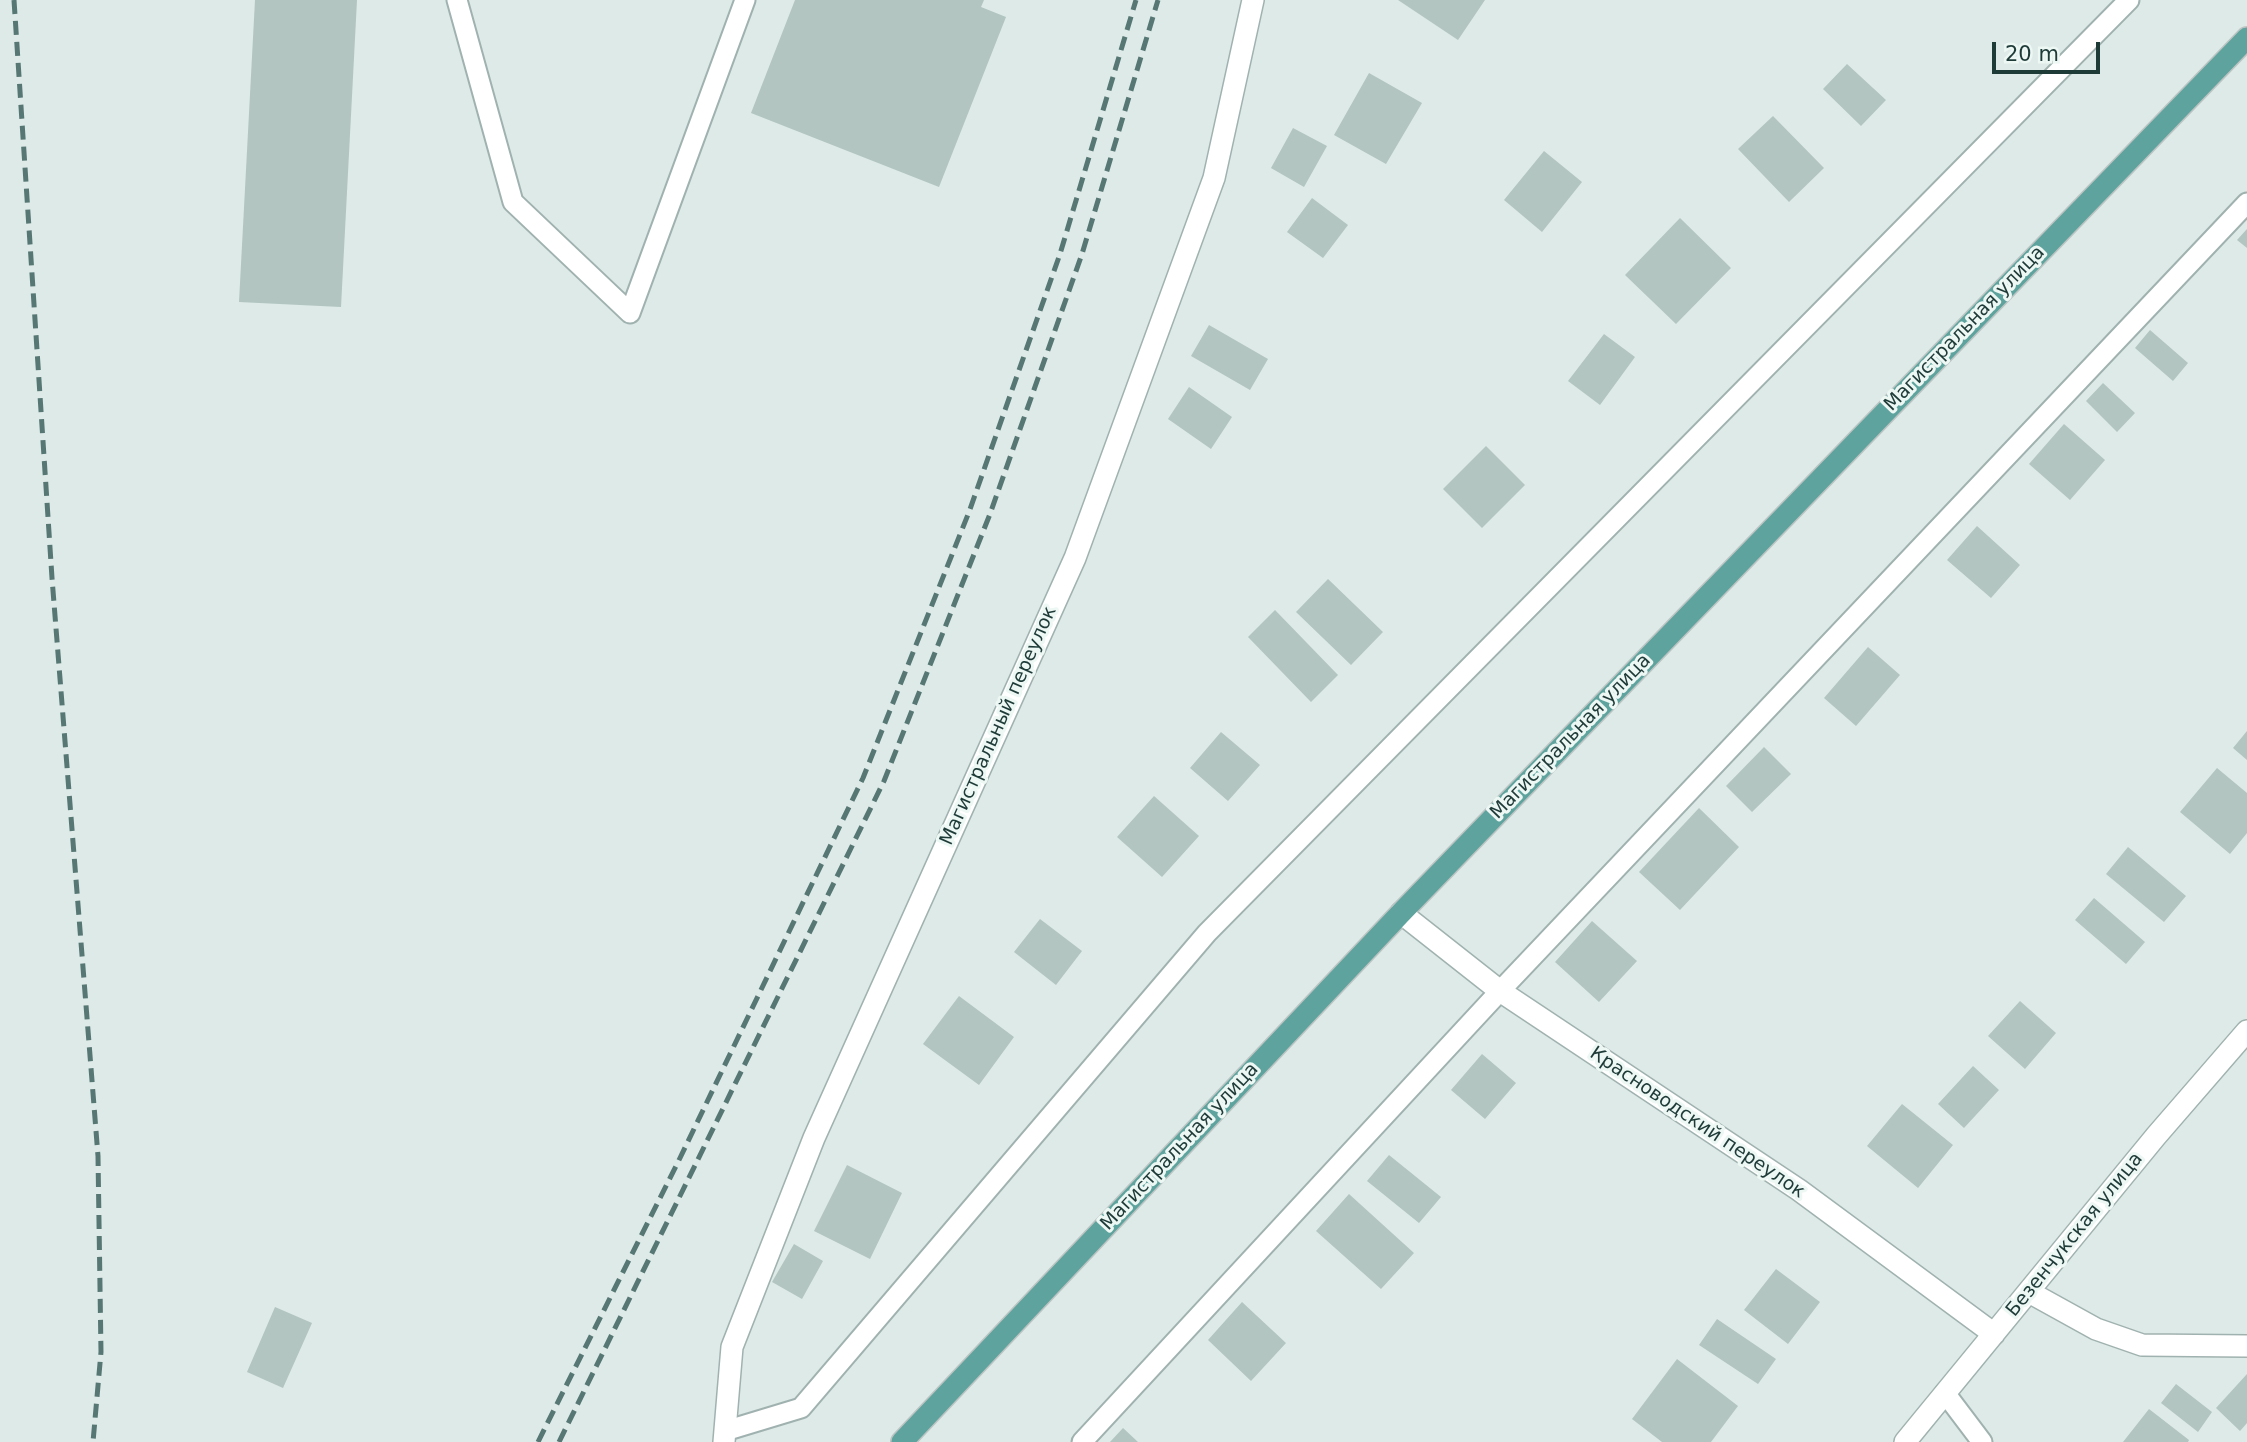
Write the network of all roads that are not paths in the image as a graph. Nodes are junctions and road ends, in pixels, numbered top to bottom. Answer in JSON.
{"nodes":[{"id":1,"x":457,"y":0,"type":"edge"},
{"id":2,"x":745,"y":0,"type":"edge"},
{"id":3,"x":1253,"y":0,"type":"edge"},
{"id":4,"x":2129,"y":0,"type":"edge"},
{"id":5,"x":2247,"y":38,"type":"edge"},
{"id":6,"x":2247,"y":202,"type":"edge"},
{"id":7,"x":1401,"y":913,"type":"junction"},
{"id":8,"x":1500,"y":991,"type":"junction"},
{"id":9,"x":2247,"y":1031,"type":"edge"},
{"id":10,"x":2029,"y":1292,"type":"junction"},
{"id":11,"x":1994,"y":1334,"type":"junction"},
{"id":12,"x":2247,"y":1346,"type":"edge"},
{"id":13,"x":1945,"y":1393,"type":"junction"},
{"id":14,"x":725,"y":1437,"type":"edge"},
{"id":15,"x":902,"y":1442,"type":"edge"},
{"id":16,"x":1082,"y":1442,"type":"edge"},
{"id":17,"x":1905,"y":1442,"type":"edge"},
{"id":18,"x":1982,"y":1442,"type":"edge"}],
"edges":[{"from":1,"to":2,"type":"lane"},
{"from":3,"to":14,"type":"street","name":"Магистральный переулок"},
{"from":4,"to":14,"type":"lane"},
{"from":5,"to":7,"type":"main road","name":"Магистральная улица"},
{"from":6,"to":8,"type":"lane"},
{"from":7,"to":8,"type":"street","name":"Красноводский переулок"},
{"from":7,"to":15,"type":"main road","name":"Магистральная улица"},
{"from":8,"to":11,"type":"street","name":"Красноводский переулок"},
{"from":8,"to":16,"type":"lane"},
{"from":9,"to":10,"type":"street","name":"Безенчукская улица"},
{"from":10,"to":11,"type":"street","name":"Безенчукская улица"},
{"from":10,"to":12,"type":"street"},
{"from":11,"to":13,"type":"street","name":"Безенчукская улица"},
{"from":13,"to":17,"type":"street","name":"Безенчукская улица"},
{"from":13,"to":18,"type":"lane"}]}
